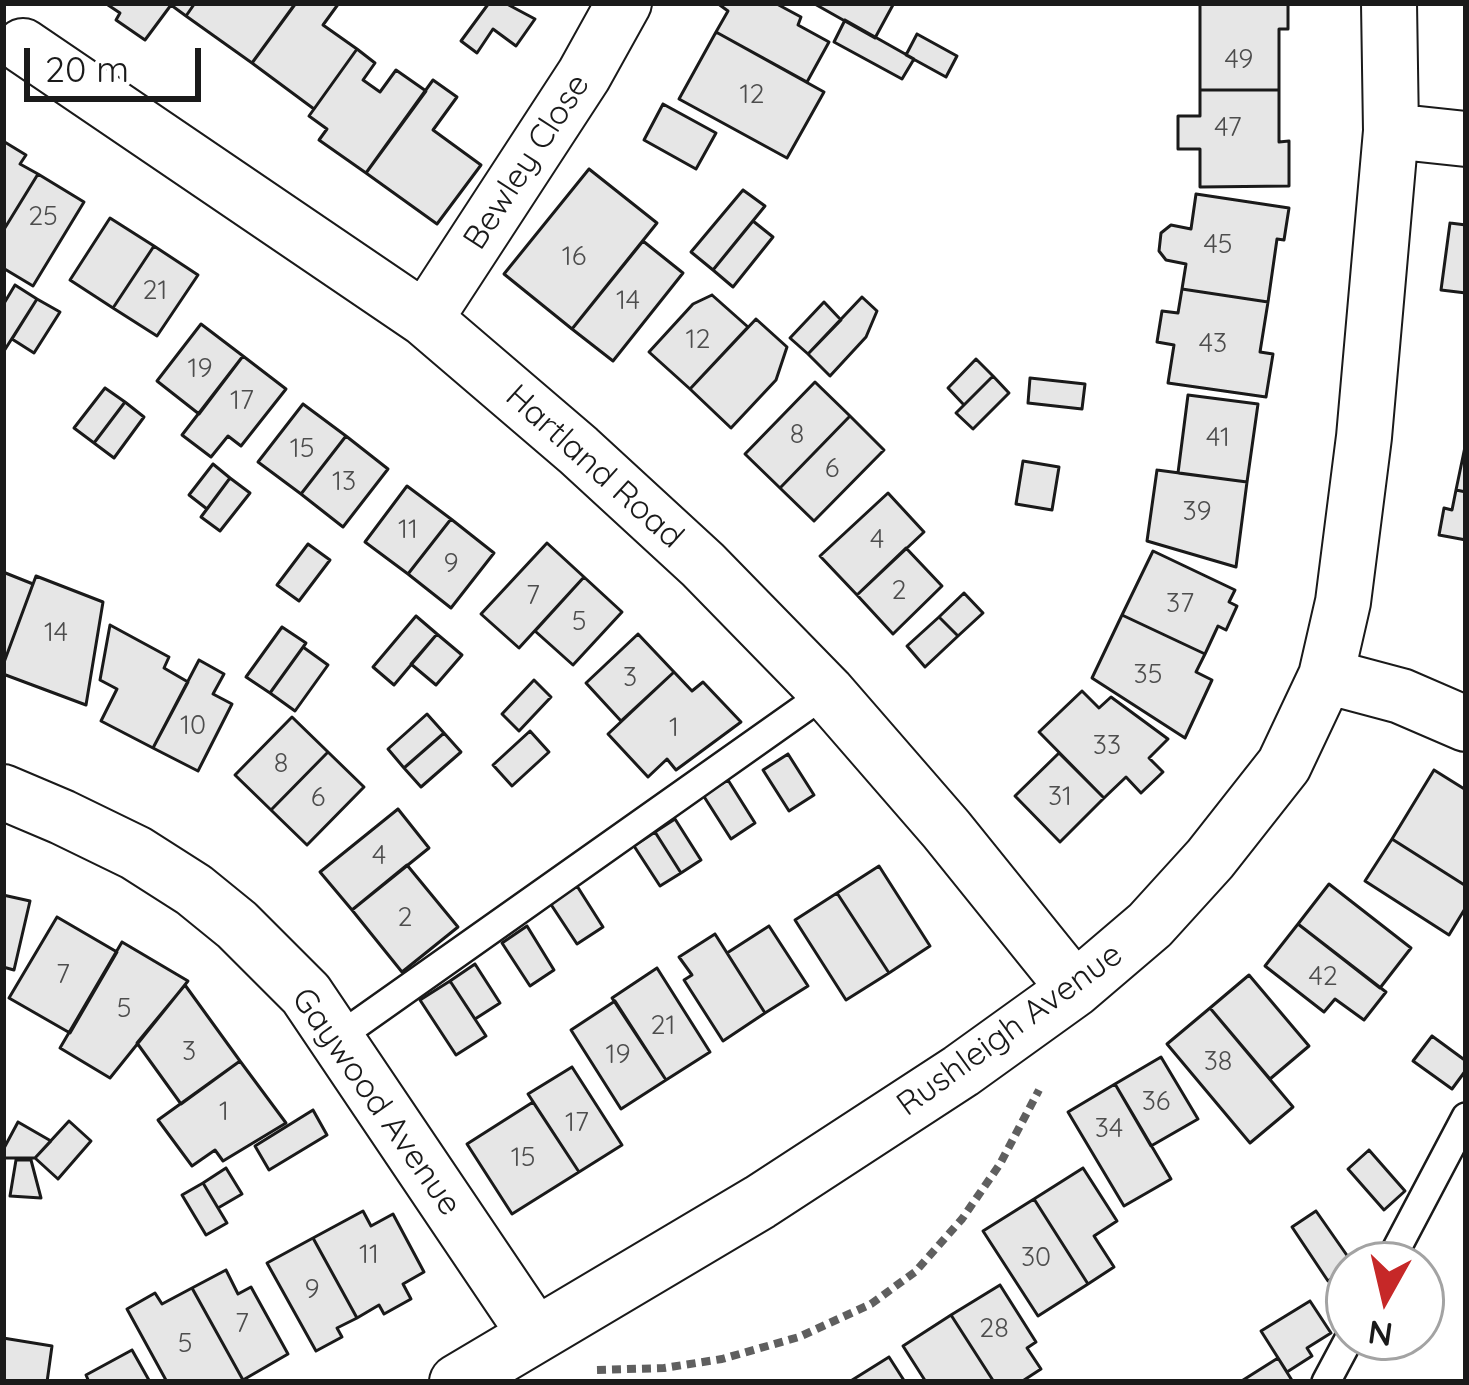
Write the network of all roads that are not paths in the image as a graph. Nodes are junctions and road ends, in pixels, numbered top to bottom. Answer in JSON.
{"nodes":[{"id":1,"x":624,"y":3,"type":"edge"},
{"id":2,"x":1389,"y":3,"type":"edge"},
{"id":3,"x":22,"y":46,"type":"dead end"},
{"id":4,"x":1390,"y":131,"type":"junction"},
{"id":5,"x":1466,"y":139,"type":"edge"},
{"id":6,"x":425,"y":320,"type":"junction"},
{"id":7,"x":1326,"y":676,"type":"junction"},
{"id":8,"x":827,"y":692,"type":"junction"},
{"id":9,"x":1466,"y":724,"type":"edge"},
{"id":10,"x":3,"y":792,"type":"edge"},
{"id":11,"x":1075,"y":988,"type":"junction"},
{"id":12,"x":336,"y":1039,"type":"junction"},
{"id":13,"x":1466,"y":1118,"type":"edge"},
{"id":14,"x":1401,"y":1241,"type":"edge"},
{"id":15,"x":535,"y":1334,"type":"junction"},
{"id":16,"x":457,"y":1382,"type":"edge"}],
"edges":[{"from":1,"to":6,"type":"street","name":"Bewley Close"},
{"from":2,"to":4,"type":"street","name":"Rushleigh Avenue"},
{"from":3,"to":6,"type":"street","name":"Hartland Road"},
{"from":4,"to":5,"type":"street"},
{"from":4,"to":7,"type":"street","name":"Rushleigh Avenue"},
{"from":6,"to":8,"type":"street","name":"Hartland Road"},
{"from":7,"to":9,"type":"street"},
{"from":7,"to":11,"type":"street","name":"Rushleigh Avenue"},
{"from":8,"to":11,"type":"street","name":"Hartland Road"},
{"from":8,"to":12,"type":"lane"},
{"from":10,"to":12,"type":"street","name":"Gaywood Avenue"},
{"from":11,"to":15,"type":"street","name":"Rushleigh Avenue"},
{"from":12,"to":15,"type":"street","name":"Gaywood Avenue"},
{"from":13,"to":14,"type":"lane"},
{"from":15,"to":16,"type":"street","name":"Rushleigh Avenue"}]}
